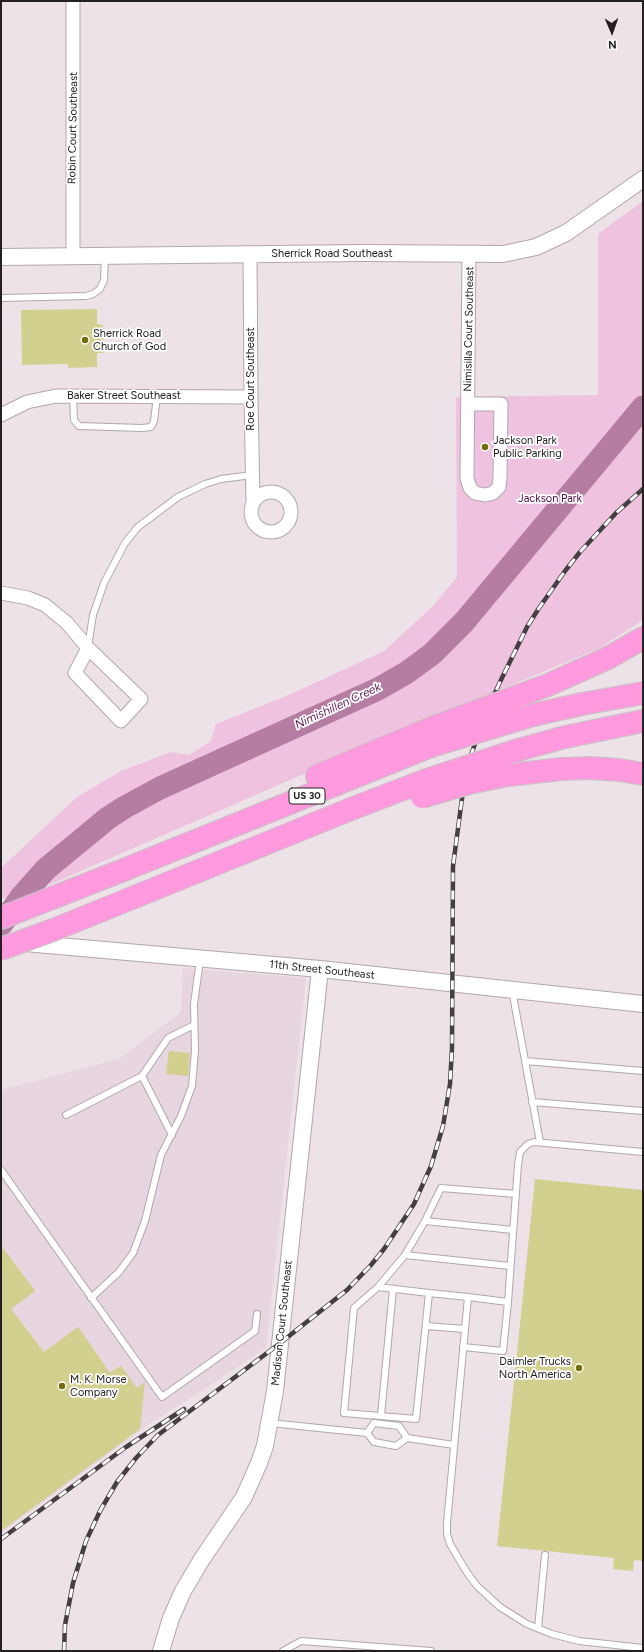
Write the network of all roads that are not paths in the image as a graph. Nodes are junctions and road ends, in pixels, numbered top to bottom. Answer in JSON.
{"nodes":[{"id":1,"x":73,"y":1,"type":"edge"},
{"id":2,"x":643,"y":179,"type":"edge"},
{"id":3,"x":250,"y":254,"type":"junction"},
{"id":4,"x":105,"y":255,"type":"junction"},
{"id":5,"x":469,"y":255,"type":"junction"},
{"id":6,"x":73,"y":256,"type":"junction"},
{"id":7,"x":1,"y":257,"type":"edge"},
{"id":8,"x":1,"y":298,"type":"edge"},
{"id":9,"x":73,"y":395,"type":"junction"},
{"id":10,"x":157,"y":396,"type":"junction"},
{"id":11,"x":250,"y":397,"type":"junction"},
{"id":12,"x":468,"y":404,"type":"junction"},
{"id":13,"x":1,"y":415,"type":"edge"},
{"id":14,"x":252,"y":475,"type":"junction"},
{"id":15,"x":253,"y":503,"type":"dead end"},
{"id":16,"x":1,"y":593,"type":"edge"},
{"id":17,"x":643,"y":638,"type":"edge"},
{"id":18,"x":88,"y":648,"type":"junction"},
{"id":19,"x":643,"y":693,"type":"edge"},
{"id":20,"x":643,"y":721,"type":"edge"},
{"id":21,"x":432,"y":737,"type":"junction"},
{"id":22,"x":643,"y":774,"type":"edge"},
{"id":23,"x":423,"y":789,"type":"junction"},
{"id":24,"x":1,"y":918,"type":"edge"},
{"id":25,"x":1,"y":941,"type":"edge"},
{"id":26,"x":1,"y":949,"type":"edge"},
{"id":27,"x":200,"y":958,"type":"junction"},
{"id":28,"x":320,"y":969,"type":"junction"},
{"id":29,"x":512,"y":990,"type":"junction"},
{"id":30,"x":643,"y":1004,"type":"edge"},
{"id":31,"x":194,"y":1025,"type":"junction"},
{"id":32,"x":524,"y":1061,"type":"junction"},
{"id":33,"x":643,"y":1071,"type":"edge"},
{"id":34,"x":142,"y":1076,"type":"junction"},
{"id":35,"x":532,"y":1102,"type":"junction"},
{"id":36,"x":643,"y":1111,"type":"edge"},
{"id":37,"x":66,"y":1115,"type":"dead end"},
{"id":38,"x":172,"y":1135,"type":"junction"},
{"id":39,"x":540,"y":1142,"type":"junction"},
{"id":40,"x":643,"y":1152,"type":"edge"},
{"id":41,"x":1,"y":1170,"type":"edge"},
{"id":42,"x":516,"y":1194,"type":"junction"},
{"id":43,"x":426,"y":1221,"type":"junction"},
{"id":44,"x":513,"y":1230,"type":"junction"},
{"id":45,"x":405,"y":1255,"type":"junction"},
{"id":46,"x":510,"y":1266,"type":"junction"},
{"id":47,"x":378,"y":1287,"type":"junction"},
{"id":48,"x":393,"y":1289,"type":"junction"},
{"id":49,"x":429,"y":1293,"type":"junction"},
{"id":50,"x":468,"y":1297,"type":"junction"},
{"id":51,"x":92,"y":1298,"type":"junction"},
{"id":52,"x":508,"y":1302,"type":"junction"},
{"id":53,"x":257,"y":1314,"type":"dead end"},
{"id":54,"x":426,"y":1326,"type":"junction"},
{"id":55,"x":465,"y":1329,"type":"junction"},
{"id":56,"x":463,"y":1347,"type":"junction"},
{"id":57,"x":381,"y":1416,"type":"junction"},
{"id":58,"x":270,"y":1423,"type":"junction"},
{"id":59,"x":367,"y":1433,"type":"junction"},
{"id":60,"x":407,"y":1438,"type":"junction"},
{"id":61,"x":454,"y":1444,"type":"junction"},
{"id":62,"x":545,"y":1555,"type":"dead end"},
{"id":63,"x":538,"y":1628,"type":"junction"},
{"id":64,"x":643,"y":1648,"type":"edge"},
{"id":65,"x":161,"y":1651,"type":"edge"},
{"id":66,"x":283,"y":1651,"type":"edge"},
{"id":67,"x":432,"y":1651,"type":"edge"}],
"edges":[{"from":1,"to":6,"type":"street","name":"Robin Court Southeast"},
{"from":2,"to":5,"type":"street","name":"Sherrick Road Southeast"},
{"from":3,"to":4,"type":"street","name":"Sherrick Road Southeast"},
{"from":3,"to":5,"type":"street","name":"Sherrick Road Southeast"},
{"from":3,"to":11,"type":"street","name":"Roe Court Southeast"},
{"from":4,"to":6,"type":"street","name":"Sherrick Road Southeast"},
{"from":4,"to":8,"type":"lane"},
{"from":5,"to":12,"type":"street","name":"Nimisilla Court Southeast"},
{"from":6,"to":7,"type":"street","name":"Sherrick Road Southeast"},
{"from":9,"to":10,"type":"street","name":"Baker Street Southeast"},
{"from":9,"to":10,"type":"lane"},
{"from":9,"to":13,"type":"street","name":"Baker Street Southeast"},
{"from":10,"to":11,"type":"street","name":"Baker Street Southeast"},
{"from":11,"to":14,"type":"street","name":"Roe Court Southeast"},
{"from":12,"to":12,"type":"street","name":"Nimisilla Court Southeast"},
{"from":14,"to":15,"type":"street","name":"Roe Court Southeast"},
{"from":14,"to":18,"type":"lane"},
{"from":16,"to":18,"type":"street"},
{"from":17,"to":21,"type":"highway","bridge":true},
{"from":18,"to":18,"type":"street"},
{"from":19,"to":21,"type":"highway","number":"US 30","bridge":true},
{"from":20,"to":23,"type":"highway","number":"US 30","bridge":true},
{"from":21,"to":24,"type":"highway","number":"US 30"},
{"from":22,"to":23,"type":"highway","bridge":true},
{"from":23,"to":26,"type":"highway","number":"US 30","bridge":true},
{"from":25,"to":27,"type":"street","name":"11th Street Southeast","bridge":true},
{"from":27,"to":28,"type":"street","name":"11th Street Southeast"},
{"from":27,"to":31,"type":"lane"},
{"from":28,"to":29,"type":"street","name":"11th Street Southeast"},
{"from":28,"to":58,"type":"street","name":"Madison Court Southeast"},
{"from":29,"to":30,"type":"street","name":"11th Street Southeast"},
{"from":29,"to":32,"type":"lane"},
{"from":31,"to":34,"type":"lane"},
{"from":31,"to":38,"type":"lane"},
{"from":32,"to":33,"type":"lane"},
{"from":32,"to":35,"type":"lane"},
{"from":34,"to":37,"type":"lane"},
{"from":34,"to":38,"type":"lane"},
{"from":35,"to":36,"type":"lane"},
{"from":35,"to":39,"type":"lane"},
{"from":38,"to":51,"type":"lane"},
{"from":39,"to":40,"type":"lane"},
{"from":39,"to":42,"type":"lane"},
{"from":41,"to":51,"type":"lane"},
{"from":42,"to":43,"type":"lane"},
{"from":42,"to":44,"type":"lane"},
{"from":43,"to":44,"type":"lane"},
{"from":43,"to":45,"type":"lane"},
{"from":44,"to":46,"type":"lane"},
{"from":45,"to":46,"type":"lane"},
{"from":45,"to":47,"type":"lane"},
{"from":46,"to":52,"type":"lane"},
{"from":47,"to":48,"type":"lane"},
{"from":47,"to":57,"type":"lane"},
{"from":48,"to":49,"type":"lane"},
{"from":48,"to":57,"type":"lane"},
{"from":49,"to":50,"type":"lane"},
{"from":49,"to":54,"type":"lane"},
{"from":50,"to":52,"type":"lane"},
{"from":50,"to":55,"type":"lane"},
{"from":51,"to":53,"type":"lane"},
{"from":52,"to":56,"type":"lane"},
{"from":54,"to":55,"type":"lane"},
{"from":54,"to":57,"type":"lane"},
{"from":55,"to":56,"type":"lane"},
{"from":56,"to":61,"type":"lane"},
{"from":58,"to":59,"type":"lane"},
{"from":58,"to":65,"type":"street","name":"Madison Court Southeast"},
{"from":59,"to":60,"type":"lane"},
{"from":59,"to":60,"type":"lane"},
{"from":60,"to":61,"type":"lane"},
{"from":61,"to":63,"type":"lane"},
{"from":62,"to":63,"type":"lane"},
{"from":63,"to":64,"type":"lane"},
{"from":66,"to":67,"type":"lane"}]}
